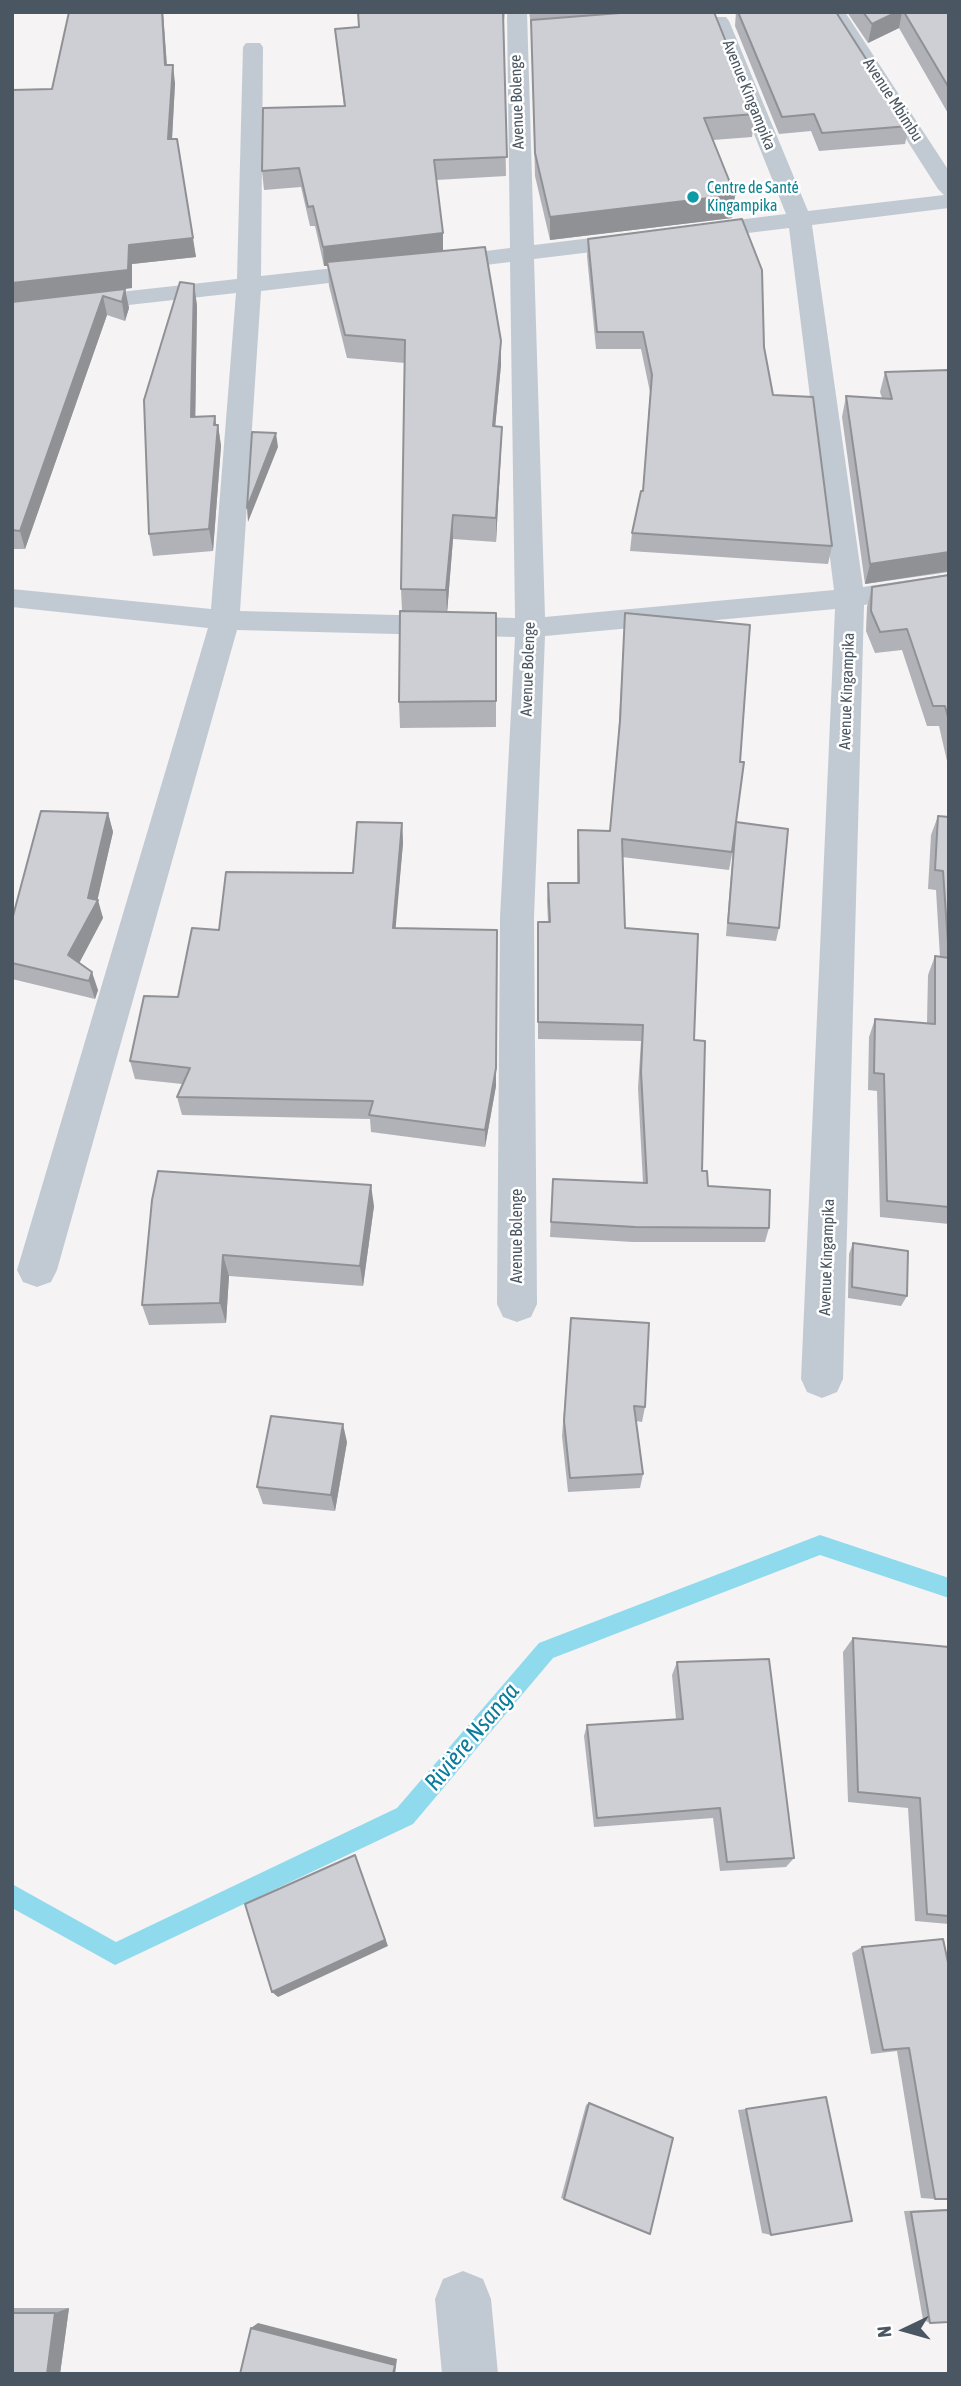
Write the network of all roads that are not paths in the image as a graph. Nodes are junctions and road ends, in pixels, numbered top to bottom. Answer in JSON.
{"nodes":[{"id":1,"x":835,"y":12,"type":"edge"},
{"id":2,"x":723,"y":21,"type":"dead end"},
{"id":3,"x":525,"y":27,"type":"edge"},
{"id":4,"x":253,"y":47,"type":"dead end"},
{"id":5,"x":949,"y":189,"type":"edge"},
{"id":6,"x":949,"y":201,"type":"edge"},
{"id":7,"x":799,"y":218,"type":"junction"},
{"id":8,"x":522,"y":254,"type":"junction"},
{"id":9,"x":249,"y":284,"type":"junction"},
{"id":10,"x":12,"y":311,"type":"edge"},
{"id":11,"x":949,"y":583,"type":"edge"},
{"id":12,"x":12,"y":598,"type":"edge"},
{"id":13,"x":850,"y":598,"type":"junction"},
{"id":14,"x":225,"y":620,"type":"junction"},
{"id":15,"x":530,"y":628,"type":"junction"},
{"id":16,"x":37,"y":1270,"type":"dead end"},
{"id":17,"x":517,"y":1304,"type":"dead end"},
{"id":18,"x":822,"y":1379,"type":"dead end"},
{"id":19,"x":463,"y":2299,"type":"dead end"},
{"id":20,"x":470,"y":2374,"type":"edge"}],
"edges":[{"from":1,"to":5,"type":"street","name":"Avenue Mbimbu"},
{"from":2,"to":7,"type":"street","name":"Avenue Kingampika"},
{"from":3,"to":8,"type":"street","name":"Avenue Bolenge"},
{"from":4,"to":9,"type":"street"},
{"from":6,"to":7,"type":"street"},
{"from":7,"to":8,"type":"street"},
{"from":7,"to":13,"type":"street","name":"Avenue Kingampika"},
{"from":8,"to":9,"type":"street"},
{"from":8,"to":15,"type":"street","name":"Avenue Bolenge"},
{"from":9,"to":10,"type":"street"},
{"from":9,"to":14,"type":"street"},
{"from":11,"to":13,"type":"street"},
{"from":12,"to":14,"type":"street"},
{"from":13,"to":15,"type":"street"},
{"from":13,"to":18,"type":"street","name":"Avenue Kingampika"},
{"from":14,"to":15,"type":"street"},
{"from":14,"to":16,"type":"street"},
{"from":15,"to":17,"type":"street","name":"Avenue Bolenge"},
{"from":19,"to":20,"type":"street"}]}
